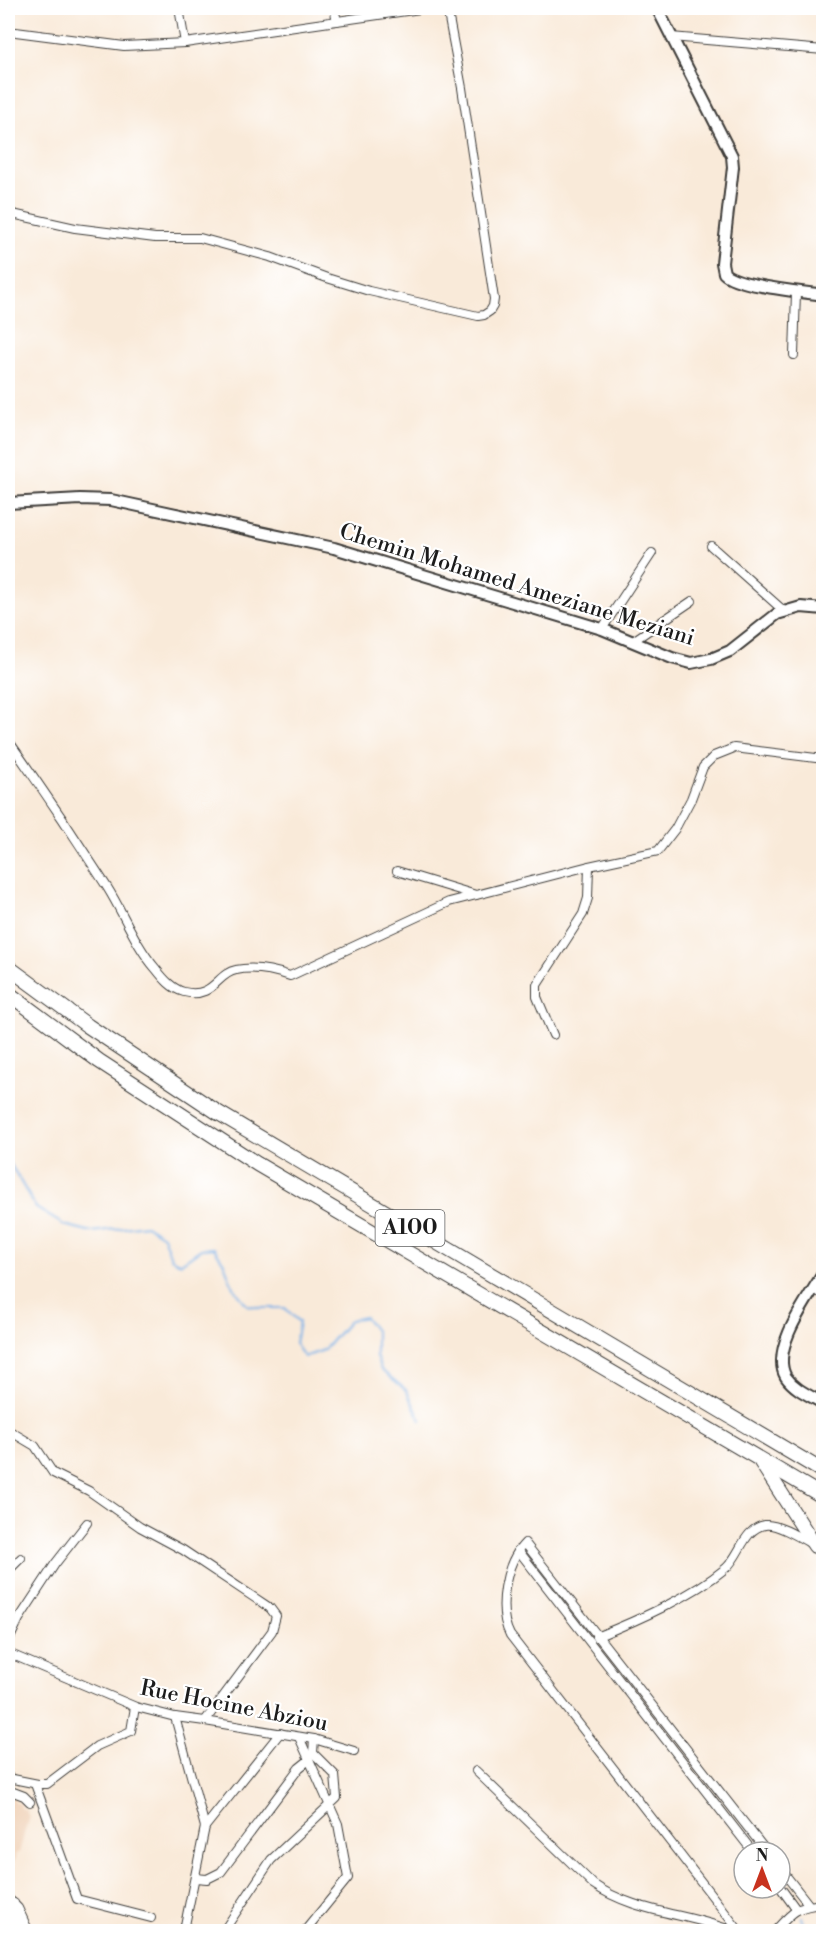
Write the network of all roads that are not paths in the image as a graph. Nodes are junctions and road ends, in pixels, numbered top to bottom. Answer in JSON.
{"nodes":[{"id":1,"x":179,"y":8,"type":"edge"},
{"id":2,"x":334,"y":8,"type":"edge"},
{"id":3,"x":428,"y":8,"type":"edge"},
{"id":4,"x":447,"y":8,"type":"edge"},
{"id":5,"x":657,"y":8,"type":"edge"},
{"id":6,"x":336,"y":21,"type":"junction"},
{"id":7,"x":8,"y":31,"type":"edge"},
{"id":8,"x":671,"y":37,"type":"junction"},
{"id":9,"x":185,"y":43,"type":"junction"},
{"id":10,"x":824,"y":50,"type":"edge"},
{"id":11,"x":8,"y":213,"type":"edge"},
{"id":12,"x":796,"y":292,"type":"junction"},
{"id":13,"x":824,"y":295,"type":"edge"},
{"id":14,"x":794,"y":355,"type":"dead end"},
{"id":15,"x":8,"y":503,"type":"edge"},
{"id":16,"x":711,"y":546,"type":"dead end"},
{"id":17,"x":652,"y":553,"type":"dead end"},
{"id":18,"x":692,"y":601,"type":"dead end"},
{"id":19,"x":824,"y":609,"type":"edge"},
{"id":20,"x":785,"y":612,"type":"junction"},
{"id":21,"x":602,"y":629,"type":"junction"},
{"id":22,"x":633,"y":641,"type":"junction"},
{"id":23,"x":8,"y":740,"type":"edge"},
{"id":24,"x":824,"y":759,"type":"edge"},
{"id":25,"x":589,"y":866,"type":"junction"},
{"id":26,"x":398,"y":871,"type":"dead end"},
{"id":27,"x":477,"y":895,"type":"junction"},
{"id":28,"x":8,"y":967,"type":"edge"},
{"id":29,"x":8,"y":993,"type":"edge"},
{"id":30,"x":553,"y":1035,"type":"dead end"},
{"id":31,"x":824,"y":1272,"type":"edge"},
{"id":32,"x":813,"y":1289,"type":"junction"},
{"id":33,"x":824,"y":1295,"type":"edge"},
{"id":34,"x":824,"y":1404,"type":"edge"},
{"id":35,"x":8,"y":1431,"type":"edge"},
{"id":36,"x":760,"y":1460,"type":"junction"},
{"id":37,"x":823,"y":1471,"type":"edge"},
{"id":38,"x":824,"y":1497,"type":"edge"},
{"id":39,"x":87,"y":1523,"type":"dead end"},
{"id":40,"x":819,"y":1549,"type":"edge"},
{"id":41,"x":518,"y":1550,"type":"junction"},
{"id":42,"x":21,"y":1558,"type":"dead end"},
{"id":43,"x":8,"y":1571,"type":"edge"},
{"id":44,"x":599,"y":1636,"type":"junction"},
{"id":45,"x":589,"y":1640,"type":"junction"},
{"id":46,"x":8,"y":1642,"type":"edge"},
{"id":47,"x":8,"y":1653,"type":"edge"},
{"id":48,"x":135,"y":1707,"type":"junction"},
{"id":49,"x":175,"y":1717,"type":"junction"},
{"id":50,"x":204,"y":1720,"type":"junction"},
{"id":51,"x":280,"y":1734,"type":"junction"},
{"id":52,"x":299,"y":1737,"type":"junction"},
{"id":53,"x":314,"y":1739,"type":"junction"},
{"id":54,"x":354,"y":1751,"type":"dead end"},
{"id":55,"x":309,"y":1760,"type":"junction"},
{"id":56,"x":476,"y":1772,"type":"dead end"},
{"id":57,"x":8,"y":1778,"type":"edge"},
{"id":58,"x":35,"y":1784,"type":"junction"},
{"id":59,"x":8,"y":1790,"type":"edge"},
{"id":60,"x":30,"y":1802,"type":"dead end"},
{"id":61,"x":329,"y":1806,"type":"junction"},
{"id":62,"x":205,"y":1827,"type":"junction"},
{"id":63,"x":744,"y":1840,"type":"edge"},
{"id":64,"x":758,"y":1840,"type":"edge"},
{"id":65,"x":195,"y":1878,"type":"junction"},
{"id":66,"x":792,"y":1883,"type":"edge"},
{"id":67,"x":789,"y":1900,"type":"edge"},
{"id":68,"x":11,"y":1901,"type":"edge"},
{"id":69,"x":824,"y":1904,"type":"edge"},
{"id":70,"x":809,"y":1905,"type":"junction"},
{"id":71,"x":796,"y":1909,"type":"junction"},
{"id":72,"x":151,"y":1918,"type":"dead end"},
{"id":73,"x":22,"y":1932,"type":"edge"},
{"id":74,"x":29,"y":1932,"type":"edge"},
{"id":75,"x":189,"y":1932,"type":"edge"},
{"id":76,"x":223,"y":1932,"type":"edge"},
{"id":77,"x":304,"y":1932,"type":"edge"},
{"id":78,"x":735,"y":1932,"type":"edge"},
{"id":79,"x":740,"y":1932,"type":"edge"},
{"id":80,"x":774,"y":1932,"type":"edge"}],
"edges":[{"from":1,"to":9,"type":"street"},
{"from":2,"to":6,"type":"street"},
{"from":3,"to":6,"type":"street"},
{"from":4,"to":11,"type":"street"},
{"from":5,"to":8,"type":"main road"},
{"from":6,"to":9,"type":"street"},
{"from":7,"to":9,"type":"street"},
{"from":8,"to":10,"type":"street"},
{"from":8,"to":12,"type":"main road"},
{"from":12,"to":13,"type":"main road"},
{"from":12,"to":14,"type":"street"},
{"from":15,"to":21,"type":"main road","name":"Chemin Mohamed Ameziane Meziani"},
{"from":16,"to":20,"type":"street"},
{"from":17,"to":21,"type":"street"},
{"from":18,"to":22,"type":"street"},
{"from":19,"to":20,"type":"main road","name":"Chemin Mohamed Ameziane Meziani"},
{"from":20,"to":22,"type":"main road","name":"Chemin Mohamed Ameziane Meziani"},
{"from":21,"to":22,"type":"main road","name":"Chemin Mohamed Ameziane Meziani"},
{"from":23,"to":27,"type":"street"},
{"from":24,"to":25,"type":"street"},
{"from":25,"to":27,"type":"street"},
{"from":25,"to":30,"type":"street"},
{"from":26,"to":27,"type":"street"},
{"from":28,"to":37,"type":"highway","number":"A100"},
{"from":29,"to":36,"type":"highway","number":"A100"},
{"from":31,"to":32,"type":"main road"},
{"from":32,"to":33,"type":"street"},
{"from":32,"to":34,"type":"main road"},
{"from":35,"to":50,"type":"street"},
{"from":36,"to":38,"type":"highway","number":"A100"},
{"from":36,"to":40,"type":"highway"},
{"from":39,"to":46,"type":"street"},
{"from":40,"to":44,"type":"street"},
{"from":41,"to":44,"type":"street"},
{"from":41,"to":45,"type":"street"},
{"from":41,"to":79,"type":"street"},
{"from":42,"to":43,"type":"street"},
{"from":44,"to":45,"type":"street"},
{"from":44,"to":64,"type":"street"},
{"from":45,"to":63,"type":"street"},
{"from":47,"to":48,"type":"street","name":"Rue Hocine Abziou"},
{"from":48,"to":49,"type":"street","name":"Rue Hocine Abziou"},
{"from":48,"to":58,"type":"street"},
{"from":49,"to":50,"type":"street","name":"Rue Hocine Abziou"},
{"from":49,"to":62,"type":"street"},
{"from":50,"to":51,"type":"street","name":"Rue Hocine Abziou"},
{"from":51,"to":52,"type":"street","name":"Rue Hocine Abziou"},
{"from":51,"to":62,"type":"street"},
{"from":52,"to":53,"type":"street","name":"Rue Hocine Abziou"},
{"from":52,"to":55,"type":"street"},
{"from":53,"to":54,"type":"street","name":"Rue Hocine Abziou"},
{"from":53,"to":61,"type":"street"},
{"from":55,"to":61,"type":"street"},
{"from":55,"to":65,"type":"street"},
{"from":56,"to":78,"type":"street"},
{"from":57,"to":58,"type":"street"},
{"from":58,"to":72,"type":"street"},
{"from":59,"to":60,"type":"street"},
{"from":61,"to":76,"type":"street"},
{"from":61,"to":77,"type":"street"},
{"from":62,"to":65,"type":"street"},
{"from":65,"to":75,"type":"street"},
{"from":66,"to":70,"type":"street"},
{"from":67,"to":71,"type":"street"},
{"from":68,"to":73,"type":"street"},
{"from":68,"to":74,"type":"street"},
{"from":69,"to":70,"type":"street"},
{"from":70,"to":71,"type":"street"},
{"from":71,"to":80,"type":"street"}]}
